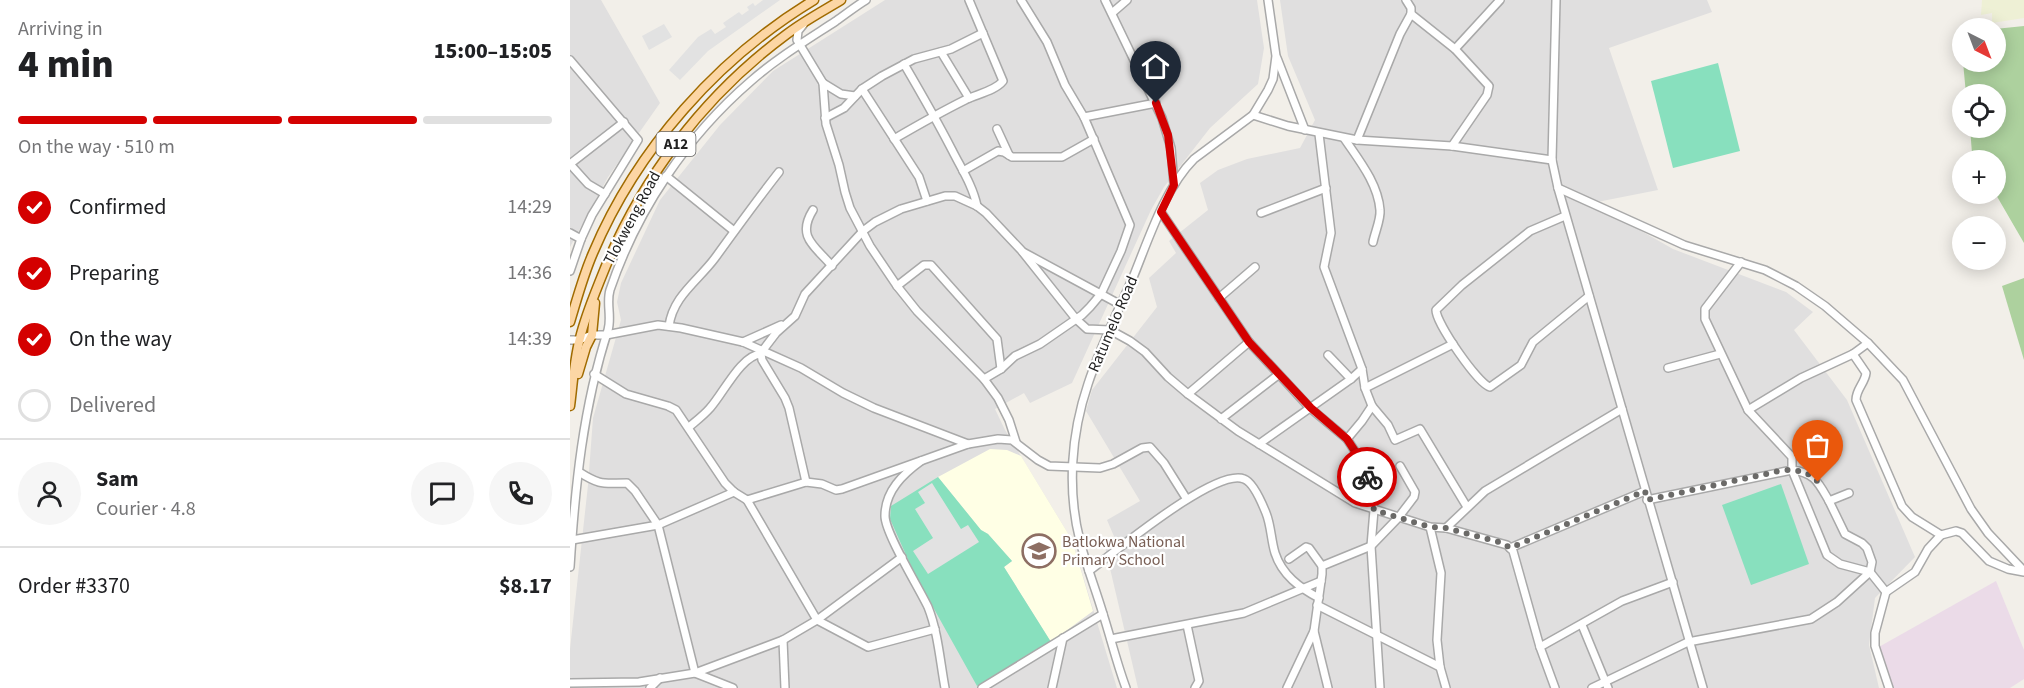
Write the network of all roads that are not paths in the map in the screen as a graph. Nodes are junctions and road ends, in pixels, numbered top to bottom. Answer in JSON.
{"nodes":[{"id":1,"x":813,"y":0,"type":"edge"},
{"id":2,"x":841,"y":0,"type":"edge"},
{"id":3,"x":866,"y":0,"type":"edge"},
{"id":4,"x":969,"y":0,"type":"edge"},
{"id":5,"x":1021,"y":0,"type":"edge"},
{"id":6,"x":1105,"y":0,"type":"edge"},
{"id":7,"x":1127,"y":0,"type":"edge"},
{"id":8,"x":1268,"y":0,"type":"edge"},
{"id":9,"x":1406,"y":0,"type":"edge"},
{"id":10,"x":1500,"y":0,"type":"edge"},
{"id":11,"x":1556,"y":0,"type":"edge"},
{"id":12,"x":1112,"y":13,"type":"junction"},
{"id":13,"x":1411,"y":14,"type":"junction"},
{"id":14,"x":807,"y":20,"type":"junction"},
{"id":15,"x":983,"y":33,"type":"junction"},
{"id":16,"x":798,"y":42,"type":"junction"},
{"id":17,"x":774,"y":44,"type":"junction"},
{"id":18,"x":1455,"y":49,"type":"junction"},
{"id":19,"x":941,"y":52,"type":"junction"},
{"id":20,"x":1276,"y":56,"type":"junction"},
{"id":21,"x":570,"y":60,"type":"edge"},
{"id":22,"x":904,"y":64,"type":"junction"},
{"id":23,"x":823,"y":83,"type":"junction"},
{"id":24,"x":862,"y":89,"type":"junction"},
{"id":25,"x":855,"y":96,"type":"junction"},
{"id":26,"x":969,"y":98,"type":"junction"},
{"id":27,"x":1156,"y":103,"type":"junction"},
{"id":28,"x":934,"y":115,"type":"junction"},
{"id":29,"x":1253,"y":115,"type":"junction"},
{"id":30,"x":1084,"y":117,"type":"junction"},
{"id":31,"x":825,"y":118,"type":"junction"},
{"id":32,"x":624,"y":122,"type":"junction"},
{"id":33,"x":997,"y":129,"type":"dead end"},
{"id":34,"x":1305,"y":130,"type":"junction"},
{"id":35,"x":1319,"y":134,"type":"junction"},
{"id":36,"x":1344,"y":138,"type":"junction"},
{"id":37,"x":894,"y":139,"type":"junction"},
{"id":38,"x":1094,"y":139,"type":"junction"},
{"id":39,"x":1357,"y":140,"type":"junction"},
{"id":40,"x":1452,"y":146,"type":"junction"},
{"id":41,"x":1009,"y":155,"type":"junction"},
{"id":42,"x":1552,"y":160,"type":"junction"},
{"id":43,"x":570,"y":164,"type":"edge"},
{"id":44,"x":963,"y":171,"type":"junction"},
{"id":45,"x":779,"y":172,"type":"dead end"},
{"id":46,"x":666,"y":176,"type":"junction"},
{"id":47,"x":969,"y":185,"type":"junction"},
{"id":48,"x":1174,"y":185,"type":"junction"},
{"id":49,"x":1326,"y":188,"type":"junction"},
{"id":50,"x":1558,"y":188,"type":"junction"},
{"id":51,"x":605,"y":194,"type":"junction"},
{"id":52,"x":955,"y":196,"type":"junction"},
{"id":53,"x":927,"y":201,"type":"junction"},
{"id":54,"x":977,"y":206,"type":"junction"},
{"id":55,"x":813,"y":210,"type":"dead end"},
{"id":56,"x":1161,"y":212,"type":"junction"},
{"id":57,"x":1261,"y":213,"type":"dead end"},
{"id":58,"x":1565,"y":216,"type":"junction"},
{"id":59,"x":734,"y":231,"type":"junction"},
{"id":60,"x":863,"y":231,"type":"junction"},
{"id":61,"x":570,"y":233,"type":"edge"},
{"id":62,"x":581,"y":239,"type":"junction"},
{"id":63,"x":1373,"y":242,"type":"dead end"},
{"id":64,"x":1021,"y":250,"type":"junction"},
{"id":65,"x":1741,"y":262,"type":"junction"},
{"id":66,"x":832,"y":266,"type":"junction"},
{"id":67,"x":1255,"y":267,"type":"dead end"},
{"id":68,"x":570,"y":271,"type":"edge"},
{"id":69,"x":897,"y":286,"type":"junction"},
{"id":70,"x":596,"y":291,"type":"junction"},
{"id":71,"x":1101,"y":294,"type":"junction"},
{"id":72,"x":1589,"y":296,"type":"junction"},
{"id":73,"x":1219,"y":298,"type":"junction"},
{"id":74,"x":1121,"y":305,"type":"junction"},
{"id":75,"x":1076,"y":320,"type":"junction"},
{"id":76,"x":570,"y":322,"type":"edge"},
{"id":77,"x":786,"y":323,"type":"junction"},
{"id":78,"x":669,"y":326,"type":"junction"},
{"id":79,"x":1110,"y":330,"type":"junction"},
{"id":80,"x":592,"y":335,"type":"junction"},
{"id":81,"x":606,"y":335,"type":"junction"},
{"id":82,"x":575,"y":340,"type":"edge"},
{"id":83,"x":742,"y":342,"type":"junction"},
{"id":84,"x":1249,"y":342,"type":"junction"},
{"id":85,"x":1868,"y":343,"type":"junction"},
{"id":86,"x":1453,"y":344,"type":"junction"},
{"id":87,"x":762,"y":352,"type":"junction"},
{"id":88,"x":1720,"y":354,"type":"junction"},
{"id":89,"x":1853,"y":354,"type":"junction"},
{"id":90,"x":1328,"y":355,"type":"dead end"},
{"id":91,"x":1668,"y":368,"type":"dead end"},
{"id":92,"x":1000,"y":369,"type":"junction"},
{"id":93,"x":1362,"y":369,"type":"junction"},
{"id":94,"x":594,"y":374,"type":"junction"},
{"id":95,"x":1278,"y":375,"type":"junction"},
{"id":96,"x":984,"y":379,"type":"junction"},
{"id":97,"x":1352,"y":379,"type":"junction"},
{"id":98,"x":1365,"y":388,"type":"junction"},
{"id":99,"x":1188,"y":394,"type":"junction"},
{"id":100,"x":570,"y":402,"type":"edge"},
{"id":101,"x":1372,"y":406,"type":"junction"},
{"id":102,"x":1311,"y":408,"type":"junction"},
{"id":103,"x":1622,"y":409,"type":"junction"},
{"id":104,"x":1748,"y":410,"type":"junction"},
{"id":105,"x":1221,"y":419,"type":"junction"},
{"id":106,"x":689,"y":427,"type":"junction"},
{"id":107,"x":1347,"y":439,"type":"junction"},
{"id":108,"x":1016,"y":442,"type":"junction"},
{"id":109,"x":968,"y":444,"type":"junction"},
{"id":110,"x":1259,"y":444,"type":"junction"},
{"id":111,"x":921,"y":460,"type":"junction"},
{"id":112,"x":1400,"y":466,"type":"dead end"},
{"id":113,"x":1072,"y":468,"type":"junction"},
{"id":114,"x":1792,"y":470,"type":"junction"},
{"id":115,"x":579,"y":472,"type":"junction"},
{"id":116,"x":806,"y":482,"type":"junction"},
{"id":117,"x":1645,"y":491,"type":"junction"},
{"id":118,"x":734,"y":492,"type":"junction"},
{"id":119,"x":1848,"y":493,"type":"dead end"},
{"id":120,"x":1186,"y":498,"type":"junction"},
{"id":121,"x":747,"y":500,"type":"junction"},
{"id":122,"x":1647,"y":500,"type":"junction"},
{"id":123,"x":1829,"y":501,"type":"junction"},
{"id":124,"x":1467,"y":507,"type":"junction"},
{"id":125,"x":1374,"y":510,"type":"junction"},
{"id":126,"x":1398,"y":518,"type":"junction"},
{"id":127,"x":658,"y":525,"type":"junction"},
{"id":128,"x":1430,"y":527,"type":"junction"},
{"id":129,"x":1446,"y":528,"type":"junction"},
{"id":130,"x":1941,"y":535,"type":"junction"},
{"id":131,"x":572,"y":540,"type":"junction"},
{"id":132,"x":1371,"y":546,"type":"junction"},
{"id":133,"x":1510,"y":548,"type":"junction"},
{"id":134,"x":903,"y":557,"type":"junction"},
{"id":135,"x":1289,"y":559,"type":"dead end"},
{"id":136,"x":1322,"y":566,"type":"junction"},
{"id":137,"x":570,"y":567,"type":"edge"},
{"id":138,"x":1089,"y":571,"type":"junction"},
{"id":139,"x":1870,"y":572,"type":"junction"},
{"id":140,"x":2024,"y":572,"type":"edge"},
{"id":141,"x":1322,"y":581,"type":"junction"},
{"id":142,"x":1673,"y":582,"type":"junction"},
{"id":143,"x":1301,"y":589,"type":"junction"},
{"id":144,"x":1886,"y":592,"type":"junction"},
{"id":145,"x":1318,"y":601,"type":"junction"},
{"id":146,"x":1103,"y":614,"type":"junction"},
{"id":147,"x":817,"y":620,"type":"junction"},
{"id":148,"x":1187,"y":625,"type":"junction"},
{"id":149,"x":1582,"y":625,"type":"junction"},
{"id":150,"x":935,"y":629,"type":"junction"},
{"id":151,"x":1314,"y":631,"type":"junction"},
{"id":152,"x":1377,"y":636,"type":"junction"},
{"id":153,"x":1063,"y":638,"type":"junction"},
{"id":154,"x":1111,"y":639,"type":"junction"},
{"id":155,"x":783,"y":640,"type":"junction"},
{"id":156,"x":1688,"y":642,"type":"junction"},
{"id":157,"x":1540,"y":647,"type":"junction"},
{"id":158,"x":1440,"y":668,"type":"junction"},
{"id":159,"x":695,"y":673,"type":"junction"},
{"id":160,"x":660,"y":678,"type":"junction"},
{"id":161,"x":1122,"y":678,"type":"junction"},
{"id":162,"x":570,"y":683,"type":"edge"},
{"id":163,"x":631,"y":685,"type":"edge"},
{"id":164,"x":1607,"y":685,"type":"edge"},
{"id":165,"x":650,"y":688,"type":"edge"},
{"id":166,"x":733,"y":688,"type":"edge"},
{"id":167,"x":786,"y":688,"type":"edge"},
{"id":168,"x":945,"y":688,"type":"edge"},
{"id":169,"x":982,"y":688,"type":"edge"},
{"id":170,"x":1052,"y":688,"type":"edge"},
{"id":171,"x":1120,"y":688,"type":"edge"},
{"id":172,"x":1126,"y":688,"type":"edge"},
{"id":173,"x":1195,"y":688,"type":"edge"},
{"id":174,"x":1287,"y":688,"type":"edge"},
{"id":175,"x":1328,"y":688,"type":"edge"},
{"id":176,"x":1380,"y":688,"type":"edge"},
{"id":177,"x":1446,"y":688,"type":"edge"},
{"id":178,"x":1555,"y":688,"type":"edge"},
{"id":179,"x":1592,"y":688,"type":"edge"},
{"id":180,"x":1703,"y":688,"type":"edge"},
{"id":181,"x":1889,"y":688,"type":"edge"}],
"edges":[{"from":1,"to":76,"type":"main road","name":"Tlokweng Road","number":"A12"},
{"from":2,"to":14,"type":"main road","name":"Tlokweng Road","number":"A12"},
{"from":3,"to":16,"type":"street"},
{"from":4,"to":15,"type":"street"},
{"from":5,"to":30,"type":"street"},
{"from":6,"to":12,"type":"street"},
{"from":7,"to":12,"type":"street"},
{"from":8,"to":20,"type":"street","name":"Ratumelo Road"},
{"from":9,"to":13,"type":"street"},
{"from":10,"to":18,"type":"street"},
{"from":11,"to":42,"type":"street"},
{"from":12,"to":27,"type":"street"},
{"from":13,"to":18,"type":"street"},
{"from":13,"to":39,"type":"street"},
{"from":14,"to":16,"type":"street"},
{"from":14,"to":17,"type":"main road","name":"Tlokweng Road","number":"A12"},
{"from":15,"to":19,"type":"street"},
{"from":15,"to":26,"type":"street"},
{"from":16,"to":17,"type":"street"},
{"from":16,"to":23,"type":"street"},
{"from":16,"to":46,"type":"street"},
{"from":17,"to":70,"type":"main road","name":"Tlokweng Road","number":"A12"},
{"from":18,"to":40,"type":"street"},
{"from":19,"to":22,"type":"street"},
{"from":19,"to":26,"type":"street"},
{"from":20,"to":29,"type":"street","name":"Ratumelo Road"},
{"from":20,"to":34,"type":"street"},
{"from":21,"to":32,"type":"street"},
{"from":22,"to":24,"type":"street"},
{"from":22,"to":28,"type":"street"},
{"from":23,"to":25,"type":"street"},
{"from":23,"to":31,"type":"street"},
{"from":24,"to":25,"type":"street"},
{"from":24,"to":37,"type":"street"},
{"from":25,"to":31,"type":"street"},
{"from":26,"to":28,"type":"street"},
{"from":27,"to":30,"type":"street"},
{"from":27,"to":48,"type":"street"},
{"from":28,"to":37,"type":"street"},
{"from":28,"to":44,"type":"street"},
{"from":29,"to":34,"type":"street"},
{"from":29,"to":48,"type":"street","name":"Ratumelo Road"},
{"from":30,"to":38,"type":"street"},
{"from":31,"to":60,"type":"street"},
{"from":32,"to":43,"type":"street"},
{"from":32,"to":51,"type":"street"},
{"from":33,"to":41,"type":"street"},
{"from":34,"to":35,"type":"street"},
{"from":35,"to":36,"type":"street"},
{"from":35,"to":49,"type":"street"},
{"from":36,"to":39,"type":"street"},
{"from":36,"to":63,"type":"street"},
{"from":37,"to":53,"type":"street"},
{"from":38,"to":41,"type":"street"},
{"from":38,"to":71,"type":"street"},
{"from":39,"to":40,"type":"street"},
{"from":40,"to":42,"type":"street"},
{"from":41,"to":44,"type":"street"},
{"from":42,"to":50,"type":"street"},
{"from":43,"to":51,"type":"street"},
{"from":44,"to":47,"type":"street"},
{"from":45,"to":59,"type":"street"},
{"from":46,"to":59,"type":"street"},
{"from":46,"to":81,"type":"street"},
{"from":47,"to":52,"type":"street"},
{"from":47,"to":54,"type":"street"},
{"from":48,"to":56,"type":"street","name":"Ratumelo Road"},
{"from":49,"to":57,"type":"street"},
{"from":49,"to":93,"type":"street"},
{"from":50,"to":58,"type":"street"},
{"from":50,"to":65,"type":"street"},
{"from":51,"to":62,"type":"street"},
{"from":52,"to":53,"type":"street"},
{"from":52,"to":54,"type":"street"},
{"from":53,"to":60,"type":"street"},
{"from":54,"to":64,"type":"street"},
{"from":55,"to":66,"type":"street"},
{"from":56,"to":73,"type":"street"},
{"from":56,"to":74,"type":"street","name":"Ratumelo Road"},
{"from":58,"to":72,"type":"street"},
{"from":58,"to":86,"type":"street"},
{"from":59,"to":78,"type":"street"},
{"from":60,"to":66,"type":"street"},
{"from":60,"to":69,"type":"street"},
{"from":61,"to":62,"type":"street"},
{"from":62,"to":68,"type":"street"},
{"from":64,"to":71,"type":"street"},
{"from":64,"to":75,"type":"street"},
{"from":65,"to":85,"type":"street"},
{"from":65,"to":88,"type":"street"},
{"from":66,"to":77,"type":"street"},
{"from":67,"to":73,"type":"street"},
{"from":69,"to":92,"type":"street"},
{"from":69,"to":96,"type":"street"},
{"from":70,"to":80,"type":"main road"},
{"from":70,"to":82,"type":"main road","name":"Tlokweng Road","number":"A12"},
{"from":71,"to":74,"type":"street"},
{"from":71,"to":75,"type":"street"},
{"from":72,"to":86,"type":"street"},
{"from":72,"to":103,"type":"street"},
{"from":73,"to":84,"type":"street"},
{"from":74,"to":79,"type":"street","name":"Ratumelo Road"},
{"from":75,"to":79,"type":"street"},
{"from":75,"to":92,"type":"street"},
{"from":77,"to":83,"type":"street"},
{"from":77,"to":87,"type":"street"},
{"from":78,"to":81,"type":"street"},
{"from":78,"to":83,"type":"street"},
{"from":79,"to":99,"type":"street"},
{"from":79,"to":113,"type":"street","name":"Ratumelo Road"},
{"from":80,"to":81,"type":"street"},
{"from":80,"to":82,"type":"street"},
{"from":80,"to":100,"type":"main road"},
{"from":81,"to":94,"type":"street"},
{"from":82,"to":100,"type":"main road","name":"Tlokweng Road","number":"A12"},
{"from":83,"to":87,"type":"street"},
{"from":84,"to":95,"type":"street"},
{"from":84,"to":99,"type":"street"},
{"from":85,"to":89,"type":"street"},
{"from":85,"to":140,"type":"street"},
{"from":86,"to":98,"type":"street"},
{"from":87,"to":106,"type":"street"},
{"from":87,"to":109,"type":"street"},
{"from":87,"to":116,"type":"street"},
{"from":88,"to":91,"type":"street"},
{"from":88,"to":104,"type":"street"},
{"from":89,"to":104,"type":"street"},
{"from":89,"to":130,"type":"street"},
{"from":90,"to":97,"type":"street"},
{"from":92,"to":96,"type":"street"},
{"from":93,"to":97,"type":"street"},
{"from":93,"to":98,"type":"street"},
{"from":94,"to":106,"type":"street"},
{"from":94,"to":115,"type":"street"},
{"from":95,"to":102,"type":"street"},
{"from":95,"to":105,"type":"street"},
{"from":96,"to":108,"type":"street"},
{"from":97,"to":102,"type":"street"},
{"from":98,"to":101,"type":"street"},
{"from":99,"to":105,"type":"street"},
{"from":101,"to":107,"type":"street"},
{"from":101,"to":124,"type":"street"},
{"from":102,"to":107,"type":"street"},
{"from":102,"to":110,"type":"street"},
{"from":103,"to":117,"type":"street"},
{"from":103,"to":124,"type":"street"},
{"from":104,"to":114,"type":"street"},
{"from":105,"to":110,"type":"street"},
{"from":106,"to":118,"type":"street"},
{"from":107,"to":125,"type":"street"},
{"from":108,"to":109,"type":"street"},
{"from":108,"to":113,"type":"street"},
{"from":109,"to":111,"type":"street"},
{"from":110,"to":125,"type":"street"},
{"from":111,"to":116,"type":"street"},
{"from":111,"to":134,"type":"street"},
{"from":112,"to":126,"type":"street"},
{"from":113,"to":120,"type":"street"},
{"from":113,"to":138,"type":"street","name":"Ratumelo Road"},
{"from":114,"to":122,"type":"street"},
{"from":114,"to":123,"type":"street"},
{"from":114,"to":139,"type":"street"},
{"from":115,"to":127,"type":"street"},
{"from":115,"to":131,"type":"street"},
{"from":116,"to":121,"type":"street"},
{"from":117,"to":122,"type":"street"},
{"from":117,"to":133,"type":"street"},
{"from":118,"to":121,"type":"street"},
{"from":118,"to":127,"type":"street"},
{"from":119,"to":123,"type":"street"},
{"from":120,"to":138,"type":"street"},
{"from":120,"to":143,"type":"street"},
{"from":121,"to":147,"type":"street"},
{"from":122,"to":142,"type":"street"},
{"from":123,"to":139,"type":"street"},
{"from":124,"to":129,"type":"street"},
{"from":125,"to":126,"type":"street"},
{"from":125,"to":132,"type":"street"},
{"from":126,"to":128,"type":"street"},
{"from":126,"to":132,"type":"street"},
{"from":127,"to":131,"type":"street"},
{"from":127,"to":159,"type":"street"},
{"from":128,"to":129,"type":"street"},
{"from":128,"to":158,"type":"street"},
{"from":129,"to":133,"type":"street"},
{"from":130,"to":140,"type":"street"},
{"from":130,"to":144,"type":"street"},
{"from":131,"to":137,"type":"street"},
{"from":132,"to":136,"type":"street"},
{"from":132,"to":152,"type":"street"},
{"from":133,"to":157,"type":"street"},
{"from":134,"to":147,"type":"street"},
{"from":134,"to":150,"type":"street"},
{"from":135,"to":136,"type":"street"},
{"from":136,"to":141,"type":"street"},
{"from":138,"to":146,"type":"street","name":"Ratumelo Road"},
{"from":139,"to":144,"type":"street"},
{"from":139,"to":156,"type":"street"},
{"from":141,"to":143,"type":"street"},
{"from":141,"to":145,"type":"street"},
{"from":142,"to":149,"type":"street"},
{"from":142,"to":156,"type":"street"},
{"from":143,"to":145,"type":"street"},
{"from":143,"to":148,"type":"street"},
{"from":144,"to":181,"type":"street"},
{"from":145,"to":151,"type":"street"},
{"from":145,"to":152,"type":"street"},
{"from":146,"to":153,"type":"street"},
{"from":146,"to":154,"type":"street","name":"Ratumelo Road"},
{"from":147,"to":150,"type":"street"},
{"from":147,"to":155,"type":"street"},
{"from":148,"to":154,"type":"street"},
{"from":148,"to":173,"type":"street"},
{"from":149,"to":157,"type":"street"},
{"from":149,"to":164,"type":"street"},
{"from":150,"to":168,"type":"street"},
{"from":151,"to":174,"type":"street"},
{"from":151,"to":175,"type":"street"},
{"from":152,"to":158,"type":"street"},
{"from":152,"to":176,"type":"street"},
{"from":153,"to":169,"type":"street"},
{"from":153,"to":170,"type":"street"},
{"from":154,"to":161,"type":"street","name":"Ratumelo Road"},
{"from":155,"to":159,"type":"street"},
{"from":155,"to":167,"type":"street"},
{"from":156,"to":164,"type":"street"},
{"from":156,"to":180,"type":"street"},
{"from":157,"to":178,"type":"street"},
{"from":158,"to":177,"type":"street"},
{"from":159,"to":160,"type":"street"},
{"from":159,"to":166,"type":"street"},
{"from":160,"to":163,"type":"street"},
{"from":160,"to":165,"type":"street"},
{"from":161,"to":171,"type":"street"},
{"from":161,"to":172,"type":"street","name":"Ratumelo Road"},
{"from":162,"to":163,"type":"street"},
{"from":164,"to":179,"type":"street"}]}
